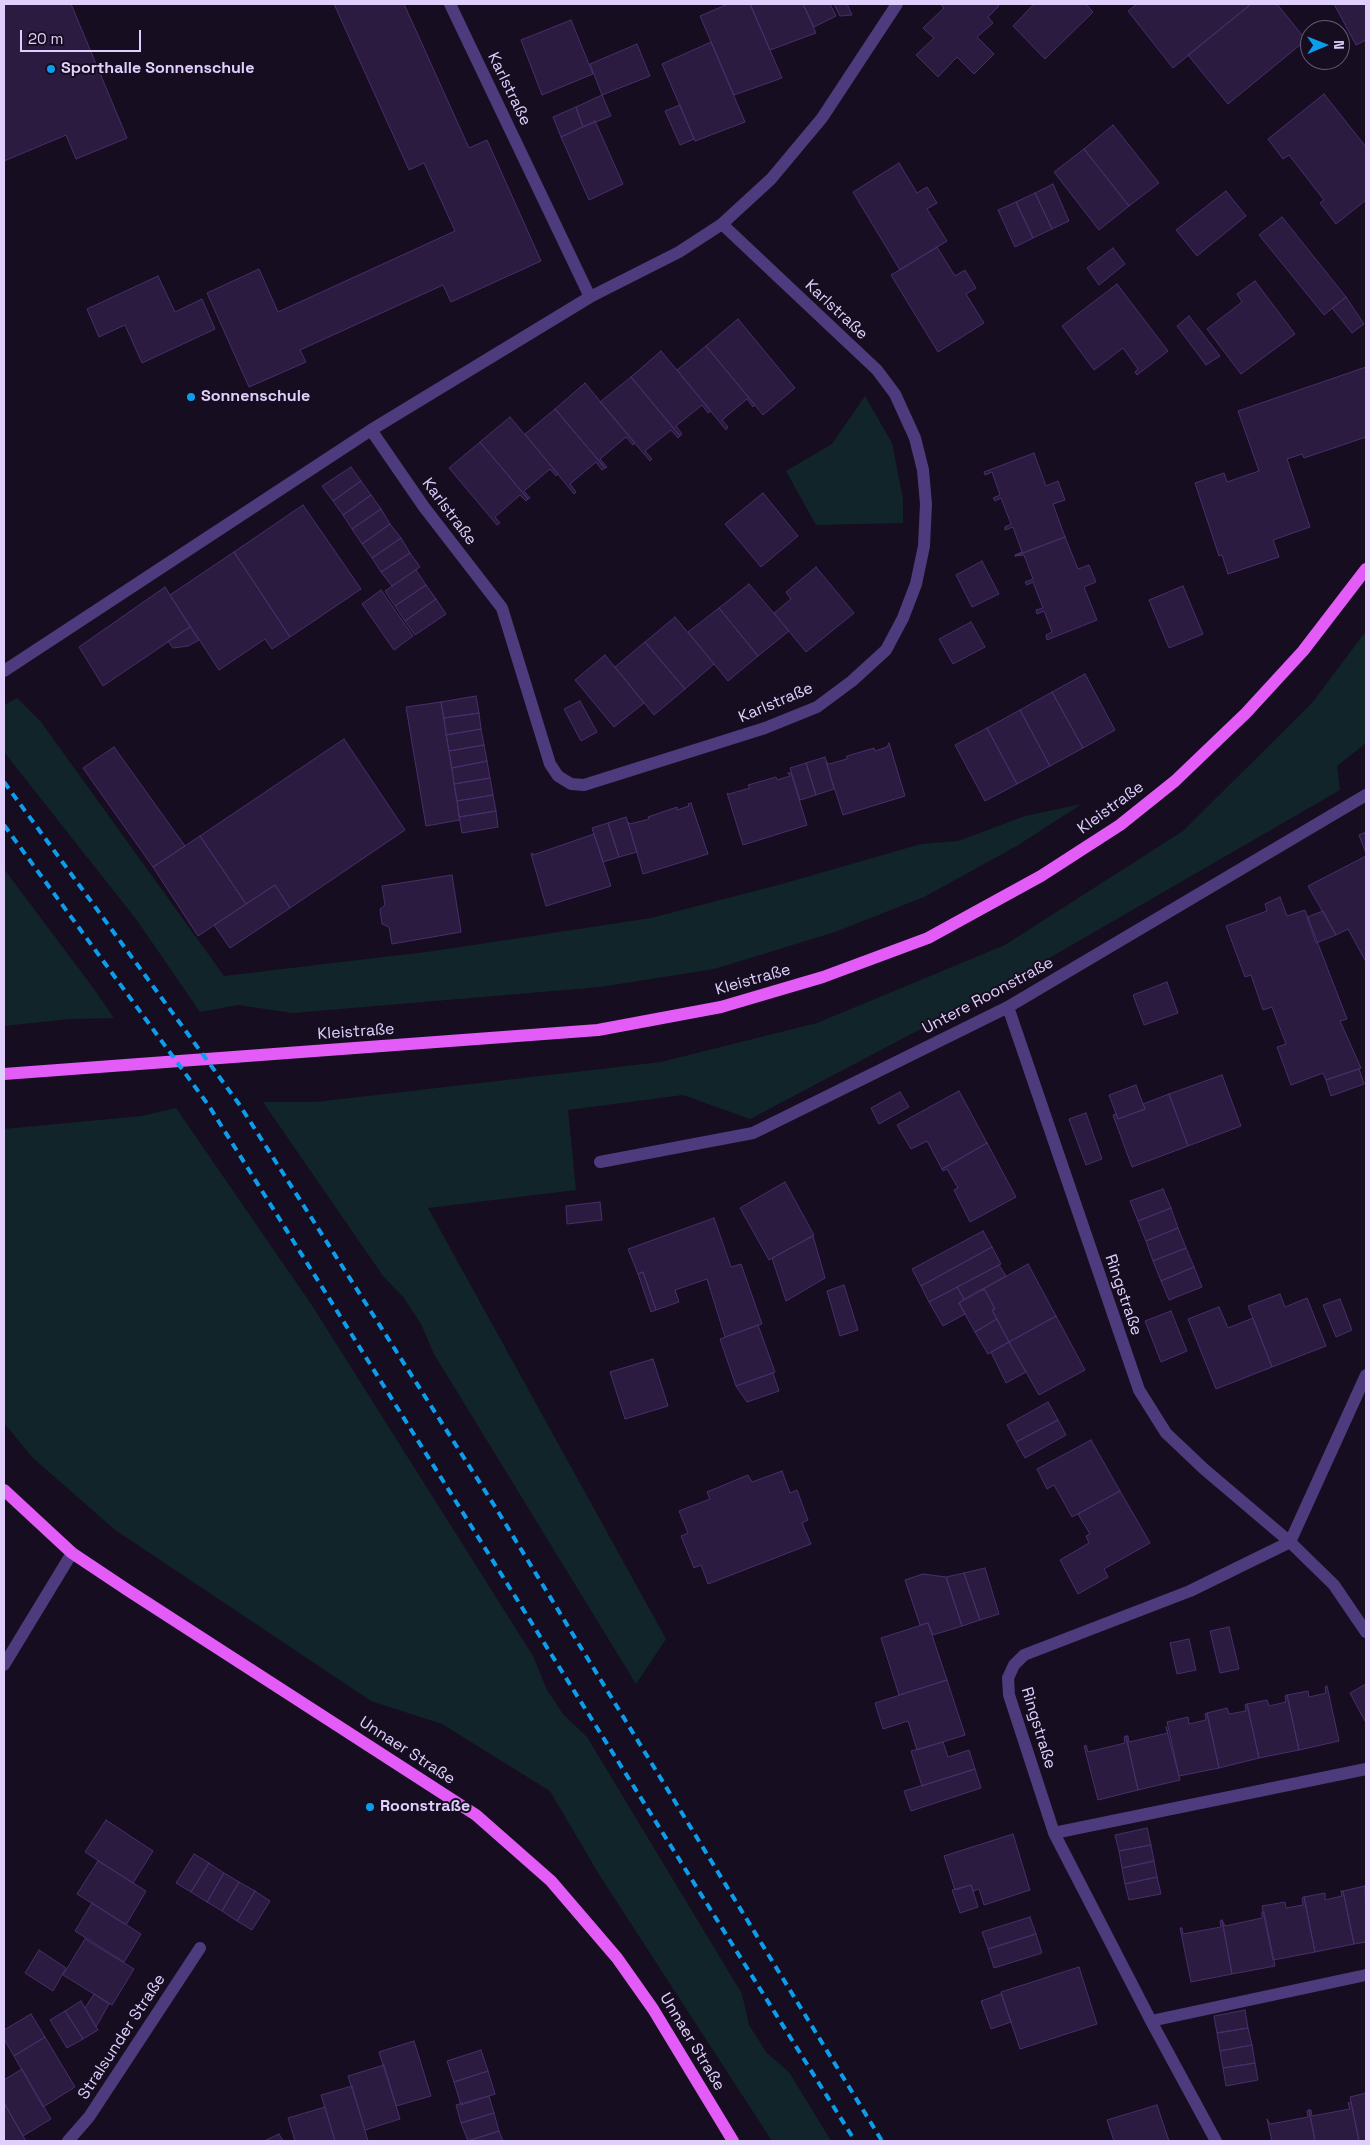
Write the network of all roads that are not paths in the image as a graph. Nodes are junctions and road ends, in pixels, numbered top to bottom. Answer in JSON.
{"nodes":[{"id":1,"x":450,"y":4,"type":"edge"},
{"id":2,"x":897,"y":4,"type":"edge"},
{"id":3,"x":722,"y":224,"type":"junction"},
{"id":4,"x":590,"y":297,"type":"junction"},
{"id":5,"x":371,"y":430,"type":"junction"},
{"id":6,"x":1366,"y":569,"type":"edge"},
{"id":7,"x":4,"y":671,"type":"edge"},
{"id":8,"x":1366,"y":795,"type":"edge"},
{"id":9,"x":1008,"y":1007,"type":"junction"},
{"id":10,"x":4,"y":1074,"type":"edge"},
{"id":11,"x":600,"y":1162,"type":"dead end"},
{"id":12,"x":1366,"y":1375,"type":"edge"},
{"id":13,"x":4,"y":1490,"type":"edge"},
{"id":14,"x":1290,"y":1542,"type":"junction"},
{"id":15,"x":72,"y":1552,"type":"junction"},
{"id":16,"x":1366,"y":1632,"type":"edge"},
{"id":17,"x":4,"y":1665,"type":"edge"},
{"id":18,"x":1366,"y":1769,"type":"edge"},
{"id":19,"x":1054,"y":1833,"type":"junction"},
{"id":20,"x":200,"y":1948,"type":"dead end"},
{"id":21,"x":1366,"y":1975,"type":"edge"},
{"id":22,"x":1150,"y":2021,"type":"junction"},
{"id":23,"x":68,"y":2141,"type":"edge"},
{"id":24,"x":733,"y":2141,"type":"edge"},
{"id":25,"x":1216,"y":2141,"type":"edge"}],
"edges":[{"from":1,"to":4,"type":"street","name":"Karlstraße"},
{"from":2,"to":3,"type":"street"},
{"from":3,"to":4,"type":"street"},
{"from":3,"to":5,"type":"street","name":"Karlstraße"},
{"from":4,"to":5,"type":"street"},
{"from":5,"to":7,"type":"street"},
{"from":6,"to":10,"type":"main road","name":"Kleistraße"},
{"from":8,"to":9,"type":"street","name":"Untere Roonstraße"},
{"from":9,"to":11,"type":"street","name":"Untere Roonstraße"},
{"from":9,"to":14,"type":"street","name":"Ringstraße"},
{"from":12,"to":14,"type":"street"},
{"from":13,"to":15,"type":"main road","name":"Unnaer Straße"},
{"from":14,"to":16,"type":"street","name":"Ringstraße"},
{"from":14,"to":19,"type":"street","name":"Ringstraße"},
{"from":15,"to":17,"type":"street"},
{"from":15,"to":24,"type":"main road","name":"Unnaer Straße"},
{"from":18,"to":19,"type":"street"},
{"from":19,"to":22,"type":"street","name":"Ringstraße"},
{"from":20,"to":23,"type":"street","name":"Stralsunder Straße"},
{"from":21,"to":22,"type":"street"},
{"from":22,"to":25,"type":"street","name":"Ringstraße"}]}
